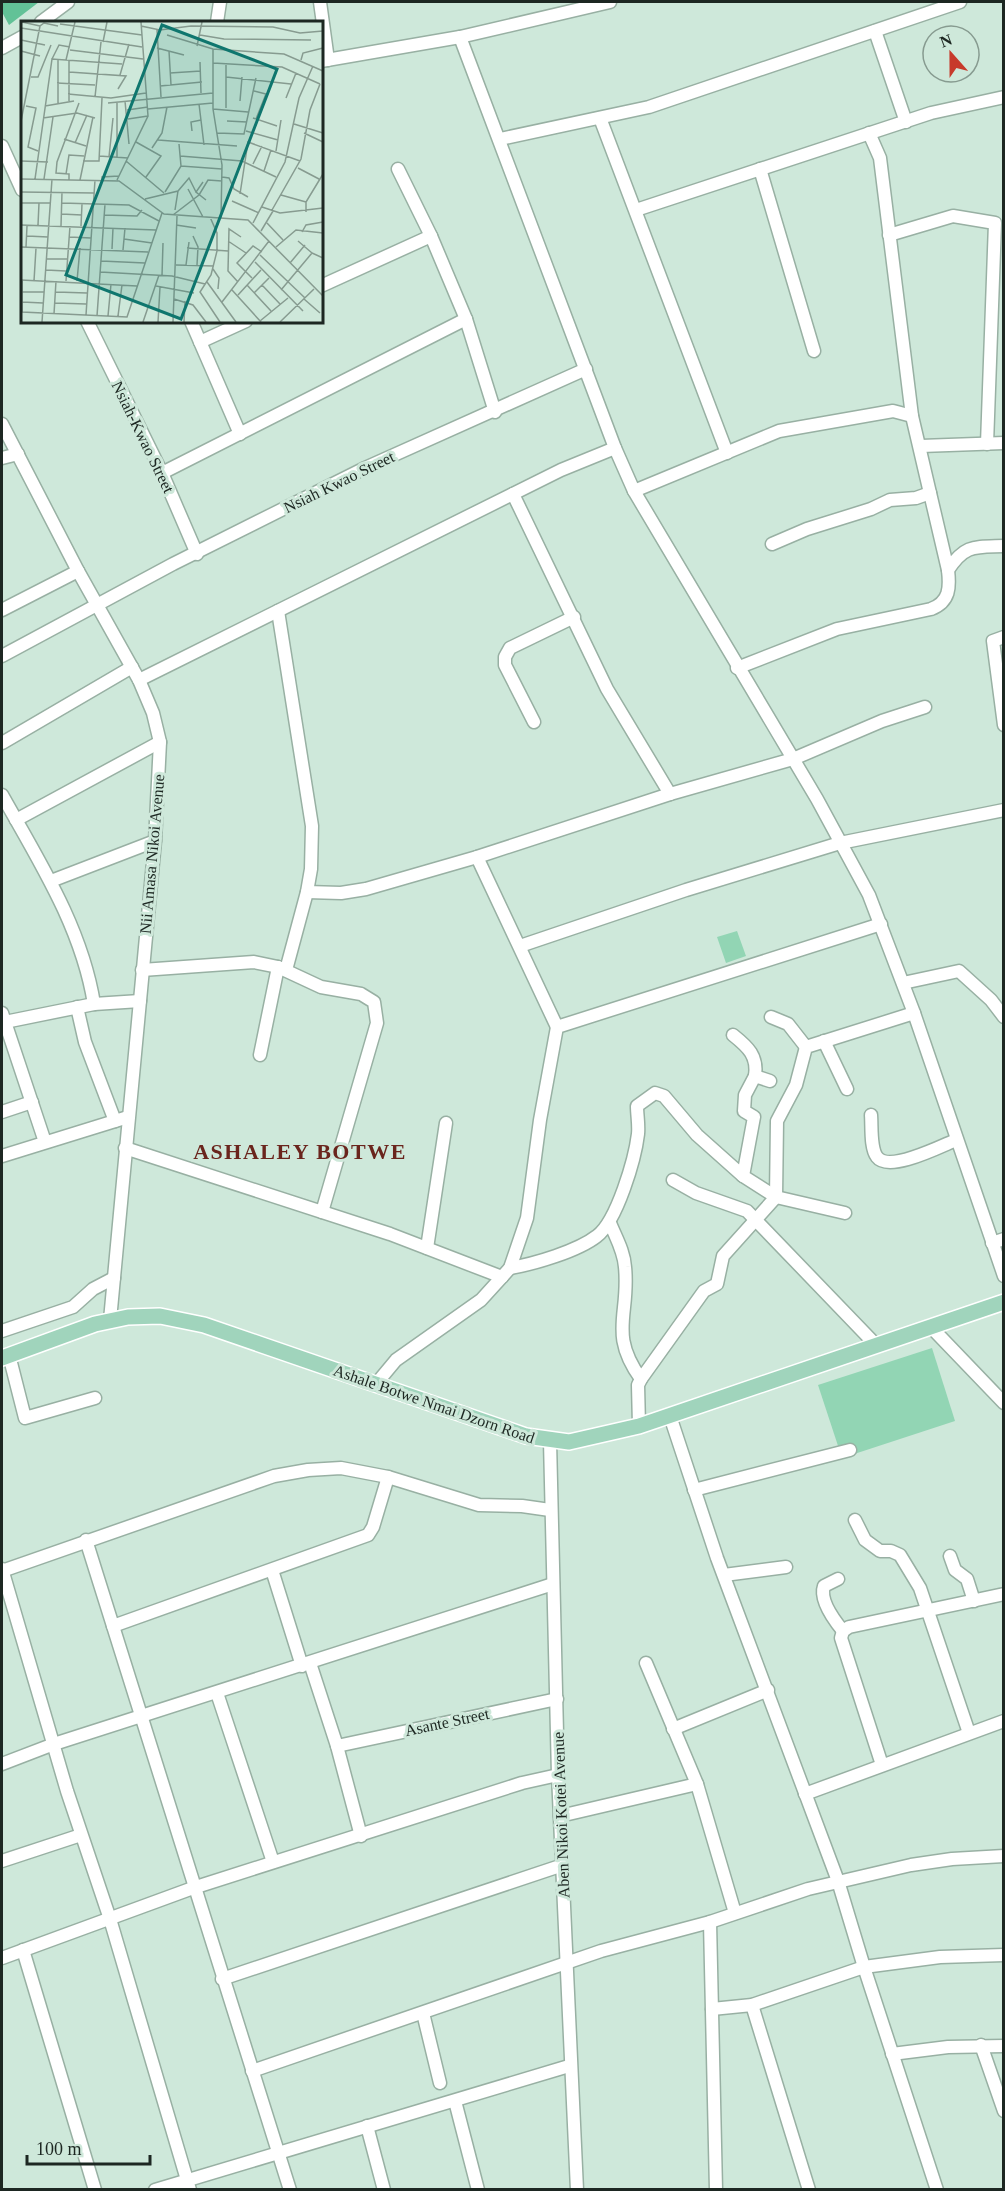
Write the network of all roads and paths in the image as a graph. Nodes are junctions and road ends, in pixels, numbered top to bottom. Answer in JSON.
{"nodes":[{"id":1,"x":68,"y":2,"type":"edge"},
{"id":2,"x":220,"y":2,"type":"edge"},
{"id":3,"x":320,"y":2,"type":"edge"},
{"id":4,"x":610,"y":2,"type":"edge"},
{"id":5,"x":960,"y":2,"type":"edge"},
{"id":6,"x":42,"y":21,"type":"edge"},
{"id":7,"x":217,"y":21,"type":"edge"},
{"id":8,"x":322,"y":21,"type":"edge"},
{"id":9,"x":322,"y":25,"type":"edge"},
{"id":10,"x":875,"y":31,"type":"junction"},
{"id":11,"x":21,"y":38,"type":"edge"},
{"id":12,"x":460,"y":38,"type":"junction"},
{"id":13,"x":2,"y":48,"type":"edge"},
{"id":14,"x":325,"y":60,"type":"edge"},
{"id":15,"x":1004,"y":97,"type":"edge"},
{"id":16,"x":600,"y":118,"type":"junction"},
{"id":17,"x":906,"y":122,"type":"junction"},
{"id":18,"x":869,"y":133,"type":"junction"},
{"id":19,"x":500,"y":139,"type":"junction"},
{"id":20,"x":2,"y":146,"type":"edge"},
{"id":21,"x":398,"y":169,"type":"dead end"},
{"id":22,"x":760,"y":169,"type":"junction"},
{"id":23,"x":21,"y":188,"type":"edge"},
{"id":24,"x":636,"y":210,"type":"junction"},
{"id":25,"x":889,"y":235,"type":"junction"},
{"id":26,"x":431,"y":236,"type":"junction"},
{"id":27,"x":322,"y":286,"type":"edge"},
{"id":28,"x":466,"y":318,"type":"junction"},
{"id":29,"x":87,"y":322,"type":"edge"},
{"id":30,"x":191,"y":322,"type":"edge"},
{"id":31,"x":244,"y":322,"type":"edge"},
{"id":32,"x":200,"y":342,"type":"junction"},
{"id":33,"x":814,"y":351,"type":"dead end"},
{"id":34,"x":586,"y":369,"type":"junction"},
{"id":35,"x":495,"y":412,"type":"junction"},
{"id":36,"x":912,"y":416,"type":"junction"},
{"id":37,"x":2,"y":424,"type":"edge"},
{"id":38,"x":240,"y":434,"type":"junction"},
{"id":39,"x":1004,"y":443,"type":"edge"},
{"id":40,"x":987,"y":444,"type":"junction"},
{"id":41,"x":921,"y":446,"type":"junction"},
{"id":42,"x":615,"y":448,"type":"junction"},
{"id":43,"x":727,"y":453,"type":"junction"},
{"id":44,"x":18,"y":454,"type":"junction"},
{"id":45,"x":2,"y":458,"type":"edge"},
{"id":46,"x":162,"y":473,"type":"junction"},
{"id":47,"x":634,"y":491,"type":"junction"},
{"id":48,"x":930,"y":493,"type":"junction"},
{"id":49,"x":513,"y":494,"type":"junction"},
{"id":50,"x":772,"y":544,"type":"dead end"},
{"id":51,"x":1004,"y":546,"type":"edge"},
{"id":52,"x":197,"y":554,"type":"junction"},
{"id":53,"x":948,"y":570,"type":"junction"},
{"id":54,"x":78,"y":571,"type":"junction"},
{"id":55,"x":97,"y":605,"type":"junction"},
{"id":56,"x":2,"y":610,"type":"edge"},
{"id":57,"x":278,"y":611,"type":"junction"},
{"id":58,"x":574,"y":617,"type":"junction"},
{"id":59,"x":1004,"y":637,"type":"edge"},
{"id":60,"x":2,"y":656,"type":"edge"},
{"id":61,"x":132,"y":667,"type":"junction"},
{"id":62,"x":736,"y":668,"type":"junction"},
{"id":63,"x":139,"y":680,"type":"junction"},
{"id":64,"x":925,"y":707,"type":"dead end"},
{"id":65,"x":534,"y":722,"type":"dead end"},
{"id":66,"x":1004,"y":725,"type":"edge"},
{"id":67,"x":160,"y":742,"type":"junction"},
{"id":68,"x":2,"y":743,"type":"edge"},
{"id":69,"x":793,"y":759,"type":"junction"},
{"id":70,"x":670,"y":794,"type":"junction"},
{"id":71,"x":2,"y":795,"type":"edge"},
{"id":72,"x":1004,"y":810,"type":"edge"},
{"id":73,"x":16,"y":820,"type":"junction"},
{"id":74,"x":155,"y":841,"type":"junction"},
{"id":75,"x":840,"y":843,"type":"junction"},
{"id":76,"x":477,"y":857,"type":"junction"},
{"id":77,"x":51,"y":881,"type":"junction"},
{"id":78,"x":307,"y":892,"type":"junction"},
{"id":79,"x":881,"y":924,"type":"junction"},
{"id":80,"x":520,"y":946,"type":"junction"},
{"id":81,"x":282,"y":968,"type":"junction"},
{"id":82,"x":142,"y":969,"type":"junction"},
{"id":83,"x":903,"y":983,"type":"junction"},
{"id":84,"x":140,"y":1001,"type":"junction"},
{"id":85,"x":94,"y":1004,"type":"junction"},
{"id":86,"x":77,"y":1007,"type":"junction"},
{"id":87,"x":914,"y":1013,"type":"junction"},
{"id":88,"x":771,"y":1017,"type":"dead end"},
{"id":89,"x":1004,"y":1017,"type":"edge"},
{"id":90,"x":3,"y":1018,"type":"edge"},
{"id":91,"x":557,"y":1027,"type":"junction"},
{"id":92,"x":733,"y":1035,"type":"dead end"},
{"id":93,"x":824,"y":1041,"type":"junction"},
{"id":94,"x":806,"y":1047,"type":"junction"},
{"id":95,"x":260,"y":1055,"type":"dead end"},
{"id":96,"x":755,"y":1076,"type":"junction"},
{"id":97,"x":770,"y":1081,"type":"dead end"},
{"id":98,"x":847,"y":1089,"type":"dead end"},
{"id":99,"x":32,"y":1102,"type":"junction"},
{"id":100,"x":2,"y":1112,"type":"edge"},
{"id":101,"x":871,"y":1115,"type":"dead end"},
{"id":102,"x":128,"y":1117,"type":"junction"},
{"id":103,"x":754,"y":1117,"type":"junction"},
{"id":104,"x":115,"y":1121,"type":"junction"},
{"id":105,"x":777,"y":1121,"type":"junction"},
{"id":106,"x":446,"y":1123,"type":"dead end"},
{"id":107,"x":956,"y":1140,"type":"junction"},
{"id":108,"x":45,"y":1142,"type":"junction"},
{"id":109,"x":125,"y":1148,"type":"junction"},
{"id":110,"x":2,"y":1156,"type":"edge"},
{"id":111,"x":743,"y":1176,"type":"junction"},
{"id":112,"x":673,"y":1180,"type":"dead end"},
{"id":113,"x":776,"y":1197,"type":"junction"},
{"id":114,"x":322,"y":1212,"type":"junction"},
{"id":115,"x":845,"y":1213,"type":"dead end"},
{"id":116,"x":757,"y":1221,"type":"junction"},
{"id":117,"x":610,"y":1223,"type":"junction"},
{"id":118,"x":998,"y":1241,"type":"edge"},
{"id":119,"x":427,"y":1248,"type":"junction"},
{"id":120,"x":1003,"y":1271,"type":"edge"},
{"id":121,"x":506,"y":1273,"type":"junction"},
{"id":122,"x":114,"y":1278,"type":"junction"},
{"id":123,"x":1004,"y":1302,"type":"edge"},
{"id":124,"x":110,"y":1320,"type":"junction"},
{"id":125,"x":930,"y":1326,"type":"junction"},
{"id":126,"x":2,"y":1331,"type":"edge"},
{"id":127,"x":875,"y":1344,"type":"junction"},
{"id":128,"x":5,"y":1356,"type":"edge"},
{"id":129,"x":641,"y":1379,"type":"junction"},
{"id":130,"x":376,"y":1384,"type":"junction"},
{"id":131,"x":95,"y":1398,"type":"dead end"},
{"id":132,"x":1004,"y":1403,"type":"edge"},
{"id":133,"x":670,"y":1416,"type":"junction"},
{"id":134,"x":639,"y":1426,"type":"junction"},
{"id":135,"x":549,"y":1441,"type":"junction"},
{"id":136,"x":850,"y":1450,"type":"dead end"},
{"id":137,"x":388,"y":1477,"type":"junction"},
{"id":138,"x":694,"y":1490,"type":"junction"},
{"id":139,"x":550,"y":1510,"type":"junction"},
{"id":140,"x":855,"y":1520,"type":"dead end"},
{"id":141,"x":86,"y":1540,"type":"junction"},
{"id":142,"x":950,"y":1556,"type":"dead end"},
{"id":143,"x":786,"y":1567,"type":"dead end"},
{"id":144,"x":272,"y":1570,"type":"junction"},
{"id":145,"x":2,"y":1571,"type":"edge"},
{"id":146,"x":724,"y":1575,"type":"junction"},
{"id":147,"x":838,"y":1579,"type":"dead end"},
{"id":148,"x":553,"y":1584,"type":"junction"},
{"id":149,"x":1004,"y":1594,"type":"edge"},
{"id":150,"x":974,"y":1601,"type":"junction"},
{"id":151,"x":928,"y":1612,"type":"junction"},
{"id":152,"x":113,"y":1626,"type":"junction"},
{"id":153,"x":843,"y":1631,"type":"junction"},
{"id":154,"x":646,"y":1663,"type":"dead end"},
{"id":155,"x":306,"y":1664,"type":"junction"},
{"id":156,"x":768,"y":1690,"type":"junction"},
{"id":157,"x":217,"y":1693,"type":"junction"},
{"id":158,"x":557,"y":1699,"type":"junction"},
{"id":159,"x":140,"y":1718,"type":"junction"},
{"id":160,"x":1004,"y":1721,"type":"edge"},
{"id":161,"x":673,"y":1729,"type":"junction"},
{"id":162,"x":969,"y":1733,"type":"junction"},
{"id":163,"x":54,"y":1744,"type":"junction"},
{"id":164,"x":337,"y":1746,"type":"junction"},
{"id":165,"x":2,"y":1764,"type":"edge"},
{"id":166,"x":882,"y":1765,"type":"junction"},
{"id":167,"x":558,"y":1775,"type":"junction"},
{"id":168,"x":697,"y":1784,"type":"junction"},
{"id":169,"x":805,"y":1794,"type":"junction"},
{"id":170,"x":560,"y":1816,"type":"junction"},
{"id":171,"x":81,"y":1835,"type":"junction"},
{"id":172,"x":361,"y":1836,"type":"junction"},
{"id":173,"x":1004,"y":1856,"type":"edge"},
{"id":174,"x":2,"y":1862,"type":"edge"},
{"id":175,"x":273,"y":1862,"type":"junction"},
{"id":176,"x":563,"y":1865,"type":"junction"},
{"id":177,"x":838,"y":1881,"type":"junction"},
{"id":178,"x":194,"y":1888,"type":"junction"},
{"id":179,"x":735,"y":1913,"type":"junction"},
{"id":180,"x":110,"y":1919,"type":"junction"},
{"id":181,"x":710,"y":1922,"type":"junction"},
{"id":182,"x":23,"y":1950,"type":"junction"},
{"id":183,"x":1004,"y":1955,"type":"edge"},
{"id":184,"x":2,"y":1958,"type":"edge"},
{"id":185,"x":567,"y":1964,"type":"junction"},
{"id":186,"x":864,"y":1967,"type":"junction"},
{"id":187,"x":222,"y":1979,"type":"junction"},
{"id":188,"x":752,"y":2005,"type":"junction"},
{"id":189,"x":712,"y":2010,"type":"junction"},
{"id":190,"x":423,"y":2013,"type":"junction"},
{"id":191,"x":981,"y":2045,"type":"junction"},
{"id":192,"x":1004,"y":2046,"type":"edge"},
{"id":193,"x":892,"y":2054,"type":"junction"},
{"id":194,"x":569,"y":2066,"type":"junction"},
{"id":195,"x":252,"y":2071,"type":"junction"},
{"id":196,"x":440,"y":2083,"type":"dead end"},
{"id":197,"x":455,"y":2101,"type":"junction"},
{"id":198,"x":1004,"y":2111,"type":"edge"},
{"id":199,"x":367,"y":2126,"type":"junction"},
{"id":200,"x":279,"y":2152,"type":"junction"},
{"id":201,"x":188,"y":2184,"type":"edge"},
{"id":202,"x":95,"y":2190,"type":"edge"},
{"id":203,"x":155,"y":2190,"type":"edge"},
{"id":204,"x":290,"y":2190,"type":"edge"},
{"id":205,"x":384,"y":2190,"type":"edge"},
{"id":206,"x":478,"y":2190,"type":"edge"},
{"id":207,"x":577,"y":2190,"type":"edge"},
{"id":208,"x":716,"y":2190,"type":"edge"},
{"id":209,"x":809,"y":2190,"type":"edge"},
{"id":210,"x":937,"y":2190,"type":"edge"}],
"edges":[{"from":1,"to":6,"type":"street"},
{"from":2,"to":7,"type":"street"},
{"from":3,"to":8,"type":"street"},
{"from":4,"to":12,"type":"street"},
{"from":5,"to":10,"type":"street"},
{"from":9,"to":14,"type":"street"},
{"from":10,"to":16,"type":"street"},
{"from":10,"to":17,"type":"street"},
{"from":11,"to":13,"type":"street"},
{"from":12,"to":14,"type":"street"},
{"from":12,"to":19,"type":"street"},
{"from":15,"to":17,"type":"street"},
{"from":16,"to":19,"type":"street"},
{"from":16,"to":24,"type":"street"},
{"from":17,"to":18,"type":"street"},
{"from":18,"to":22,"type":"street"},
{"from":18,"to":25,"type":"street"},
{"from":19,"to":34,"type":"street"},
{"from":20,"to":23,"type":"street"},
{"from":21,"to":26,"type":"street"},
{"from":22,"to":24,"type":"street"},
{"from":22,"to":33,"type":"street"},
{"from":24,"to":43,"type":"street"},
{"from":25,"to":36,"type":"street"},
{"from":25,"to":40,"type":"street"},
{"from":26,"to":27,"type":"street"},
{"from":26,"to":28,"type":"street"},
{"from":28,"to":35,"type":"street"},
{"from":28,"to":38,"type":"street"},
{"from":29,"to":46,"type":"street","name":"Nsiah-Kwao Street"},
{"from":30,"to":32,"type":"street"},
{"from":31,"to":32,"type":"street"},
{"from":32,"to":38,"type":"street"},
{"from":34,"to":35,"type":"street","name":"Nsiah Kwao Street"},
{"from":34,"to":42,"type":"street"},
{"from":35,"to":52,"type":"street","name":"Nsiah Kwao Street"},
{"from":36,"to":41,"type":"street"},
{"from":36,"to":43,"type":"street"},
{"from":37,"to":44,"type":"street","name":"Nii Amasa Nikoi Avenue"},
{"from":38,"to":46,"type":"street"},
{"from":39,"to":40,"type":"street"},
{"from":40,"to":41,"type":"street"},
{"from":41,"to":48,"type":"street"},
{"from":42,"to":47,"type":"street"},
{"from":42,"to":49,"type":"street"},
{"from":43,"to":47,"type":"street"},
{"from":44,"to":45,"type":"street"},
{"from":44,"to":54,"type":"street","name":"Nii Amasa Nikoi Avenue"},
{"from":46,"to":52,"type":"street","name":"Nsiah-Kwao Street"},
{"from":47,"to":62,"type":"street"},
{"from":48,"to":50,"type":"street"},
{"from":48,"to":53,"type":"street"},
{"from":49,"to":57,"type":"street"},
{"from":49,"to":58,"type":"street"},
{"from":51,"to":53,"type":"street"},
{"from":52,"to":55,"type":"street","name":"Nsiah Kwao Street"},
{"from":53,"to":62,"type":"street"},
{"from":54,"to":55,"type":"street","name":"Nii Amasa Nikoi Avenue"},
{"from":54,"to":56,"type":"street"},
{"from":55,"to":60,"type":"street","name":"Nsiah Kwao Street"},
{"from":55,"to":61,"type":"street","name":"Nii Amasa Nikoi Avenue"},
{"from":57,"to":63,"type":"street"},
{"from":57,"to":78,"type":"street"},
{"from":58,"to":65,"type":"street"},
{"from":58,"to":70,"type":"street"},
{"from":59,"to":66,"type":"street"},
{"from":61,"to":63,"type":"street","name":"Nii Amasa Nikoi Avenue"},
{"from":61,"to":68,"type":"street"},
{"from":62,"to":69,"type":"street"},
{"from":63,"to":67,"type":"street","name":"Nii Amasa Nikoi Avenue"},
{"from":64,"to":69,"type":"street"},
{"from":67,"to":73,"type":"street"},
{"from":67,"to":74,"type":"street","name":"Nii Amasa Nikoi Avenue"},
{"from":69,"to":70,"type":"street"},
{"from":69,"to":75,"type":"street"},
{"from":70,"to":76,"type":"street"},
{"from":71,"to":73,"type":"street"},
{"from":72,"to":75,"type":"street"},
{"from":73,"to":77,"type":"street"},
{"from":74,"to":77,"type":"street"},
{"from":74,"to":82,"type":"street","name":"Nii Amasa Nikoi Avenue"},
{"from":75,"to":79,"type":"street"},
{"from":75,"to":80,"type":"street"},
{"from":76,"to":78,"type":"street"},
{"from":76,"to":80,"type":"street"},
{"from":77,"to":85,"type":"street"},
{"from":78,"to":81,"type":"street"},
{"from":79,"to":83,"type":"street"},
{"from":79,"to":91,"type":"street"},
{"from":80,"to":91,"type":"street"},
{"from":81,"to":82,"type":"street"},
{"from":81,"to":95,"type":"street"},
{"from":81,"to":114,"type":"street"},
{"from":82,"to":84,"type":"street","name":"Nii Amasa Nikoi Avenue"},
{"from":83,"to":87,"type":"street"},
{"from":83,"to":89,"type":"street"},
{"from":84,"to":85,"type":"street"},
{"from":84,"to":102,"type":"street","name":"Nii Amasa Nikoi Avenue"},
{"from":85,"to":86,"type":"street"},
{"from":86,"to":90,"type":"street"},
{"from":86,"to":104,"type":"street"},
{"from":87,"to":93,"type":"street"},
{"from":87,"to":107,"type":"street"},
{"from":88,"to":94,"type":"street"},
{"from":90,"to":99,"type":"street"},
{"from":91,"to":121,"type":"street"},
{"from":92,"to":96,"type":"street"},
{"from":93,"to":94,"type":"street"},
{"from":93,"to":98,"type":"street"},
{"from":94,"to":105,"type":"street"},
{"from":96,"to":97,"type":"street"},
{"from":96,"to":103,"type":"street"},
{"from":99,"to":100,"type":"street"},
{"from":99,"to":108,"type":"street"},
{"from":101,"to":107,"type":"street"},
{"from":102,"to":104,"type":"street"},
{"from":102,"to":109,"type":"street","name":"Nii Amasa Nikoi Avenue"},
{"from":103,"to":105,"type":"street"},
{"from":103,"to":111,"type":"street"},
{"from":104,"to":108,"type":"street"},
{"from":105,"to":113,"type":"street"},
{"from":106,"to":119,"type":"street"},
{"from":107,"to":118,"type":"street"},
{"from":108,"to":110,"type":"street"},
{"from":109,"to":114,"type":"street"},
{"from":109,"to":122,"type":"street","name":"Nii Amasa Nikoi Avenue"},
{"from":111,"to":113,"type":"street"},
{"from":111,"to":117,"type":"street"},
{"from":112,"to":116,"type":"street"},
{"from":113,"to":115,"type":"street"},
{"from":113,"to":116,"type":"street"},
{"from":114,"to":119,"type":"street"},
{"from":116,"to":127,"type":"street"},
{"from":116,"to":129,"type":"street"},
{"from":117,"to":121,"type":"street"},
{"from":117,"to":129,"type":"street"},
{"from":118,"to":120,"type":"street"},
{"from":119,"to":121,"type":"street"},
{"from":121,"to":130,"type":"street"},
{"from":122,"to":124,"type":"street","name":"Nii Amasa Nikoi Avenue"},
{"from":122,"to":126,"type":"street"},
{"from":123,"to":125,"type":"main road","name":"Ashale Botwe Nmai Dzorn Road"},
{"from":124,"to":128,"type":"main road","name":"Ashale Botwe Nmai Dzorn Road"},
{"from":124,"to":130,"type":"main road","name":"Ashale Botwe Nmai Dzorn Road"},
{"from":125,"to":127,"type":"main road","name":"Ashale Botwe Nmai Dzorn Road"},
{"from":125,"to":132,"type":"street"},
{"from":127,"to":133,"type":"main road","name":"Ashale Botwe Nmai Dzorn Road"},
{"from":128,"to":131,"type":"street"},
{"from":129,"to":134,"type":"street"},
{"from":130,"to":135,"type":"main road","name":"Ashale Botwe Nmai Dzorn Road"},
{"from":133,"to":134,"type":"main road","name":"Ashale Botwe Nmai Dzorn Road"},
{"from":133,"to":138,"type":"street"},
{"from":134,"to":135,"type":"main road","name":"Ashale Botwe Nmai Dzorn Road"},
{"from":135,"to":139,"type":"street","name":"Aben Nikoi Kotei Avenue"},
{"from":136,"to":138,"type":"street"},
{"from":137,"to":139,"type":"street"},
{"from":137,"to":141,"type":"street"},
{"from":137,"to":144,"type":"street"},
{"from":138,"to":146,"type":"street"},
{"from":139,"to":148,"type":"street","name":"Aben Nikoi Kotei Avenue"},
{"from":140,"to":151,"type":"street"},
{"from":141,"to":145,"type":"street"},
{"from":141,"to":152,"type":"street"},
{"from":142,"to":150,"type":"street"},
{"from":143,"to":146,"type":"street"},
{"from":144,"to":152,"type":"street"},
{"from":144,"to":155,"type":"street"},
{"from":145,"to":163,"type":"street"},
{"from":146,"to":156,"type":"street"},
{"from":147,"to":153,"type":"street"},
{"from":148,"to":155,"type":"street"},
{"from":148,"to":158,"type":"street","name":"Aben Nikoi Kotei Avenue"},
{"from":149,"to":150,"type":"street"},
{"from":150,"to":151,"type":"street"},
{"from":151,"to":153,"type":"street"},
{"from":151,"to":162,"type":"street"},
{"from":152,"to":159,"type":"street"},
{"from":153,"to":166,"type":"street"},
{"from":154,"to":161,"type":"street"},
{"from":155,"to":157,"type":"street"},
{"from":155,"to":164,"type":"street"},
{"from":156,"to":161,"type":"street"},
{"from":156,"to":169,"type":"street"},
{"from":157,"to":159,"type":"street"},
{"from":157,"to":175,"type":"street"},
{"from":158,"to":164,"type":"street","name":"Asante Street"},
{"from":158,"to":167,"type":"street","name":"Aben Nikoi Kotei Avenue"},
{"from":159,"to":163,"type":"street"},
{"from":159,"to":178,"type":"street"},
{"from":160,"to":162,"type":"street"},
{"from":161,"to":168,"type":"street"},
{"from":162,"to":166,"type":"street"},
{"from":163,"to":165,"type":"street"},
{"from":163,"to":171,"type":"street"},
{"from":164,"to":172,"type":"street"},
{"from":166,"to":169,"type":"street"},
{"from":167,"to":170,"type":"street","name":"Aben Nikoi Kotei Avenue"},
{"from":167,"to":172,"type":"street"},
{"from":168,"to":170,"type":"street"},
{"from":168,"to":179,"type":"street"},
{"from":169,"to":177,"type":"street"},
{"from":170,"to":176,"type":"street","name":"Aben Nikoi Kotei Avenue"},
{"from":171,"to":174,"type":"street"},
{"from":171,"to":180,"type":"street"},
{"from":172,"to":175,"type":"street"},
{"from":173,"to":177,"type":"street"},
{"from":175,"to":178,"type":"street"},
{"from":176,"to":185,"type":"street","name":"Aben Nikoi Kotei Avenue"},
{"from":176,"to":187,"type":"street"},
{"from":177,"to":179,"type":"street"},
{"from":177,"to":186,"type":"street"},
{"from":178,"to":180,"type":"street"},
{"from":178,"to":187,"type":"street"},
{"from":179,"to":181,"type":"street"},
{"from":180,"to":182,"type":"street"},
{"from":180,"to":201,"type":"street"},
{"from":181,"to":185,"type":"street"},
{"from":181,"to":189,"type":"street"},
{"from":182,"to":184,"type":"street"},
{"from":182,"to":202,"type":"street"},
{"from":183,"to":186,"type":"street"},
{"from":185,"to":190,"type":"street"},
{"from":185,"to":194,"type":"street","name":"Aben Nikoi Kotei Avenue"},
{"from":186,"to":188,"type":"street"},
{"from":186,"to":193,"type":"street"},
{"from":187,"to":195,"type":"street"},
{"from":188,"to":189,"type":"street"},
{"from":188,"to":209,"type":"street"},
{"from":189,"to":208,"type":"street"},
{"from":190,"to":195,"type":"street"},
{"from":190,"to":196,"type":"street"},
{"from":191,"to":192,"type":"street"},
{"from":191,"to":193,"type":"street"},
{"from":191,"to":198,"type":"street"},
{"from":193,"to":210,"type":"street"},
{"from":194,"to":197,"type":"street"},
{"from":194,"to":207,"type":"street","name":"Aben Nikoi Kotei Avenue"},
{"from":195,"to":200,"type":"street"},
{"from":197,"to":199,"type":"street"},
{"from":197,"to":206,"type":"street"},
{"from":199,"to":200,"type":"street"},
{"from":199,"to":205,"type":"street"},
{"from":200,"to":201,"type":"street"},
{"from":200,"to":204,"type":"street"},
{"from":201,"to":203,"type":"street"}]}
